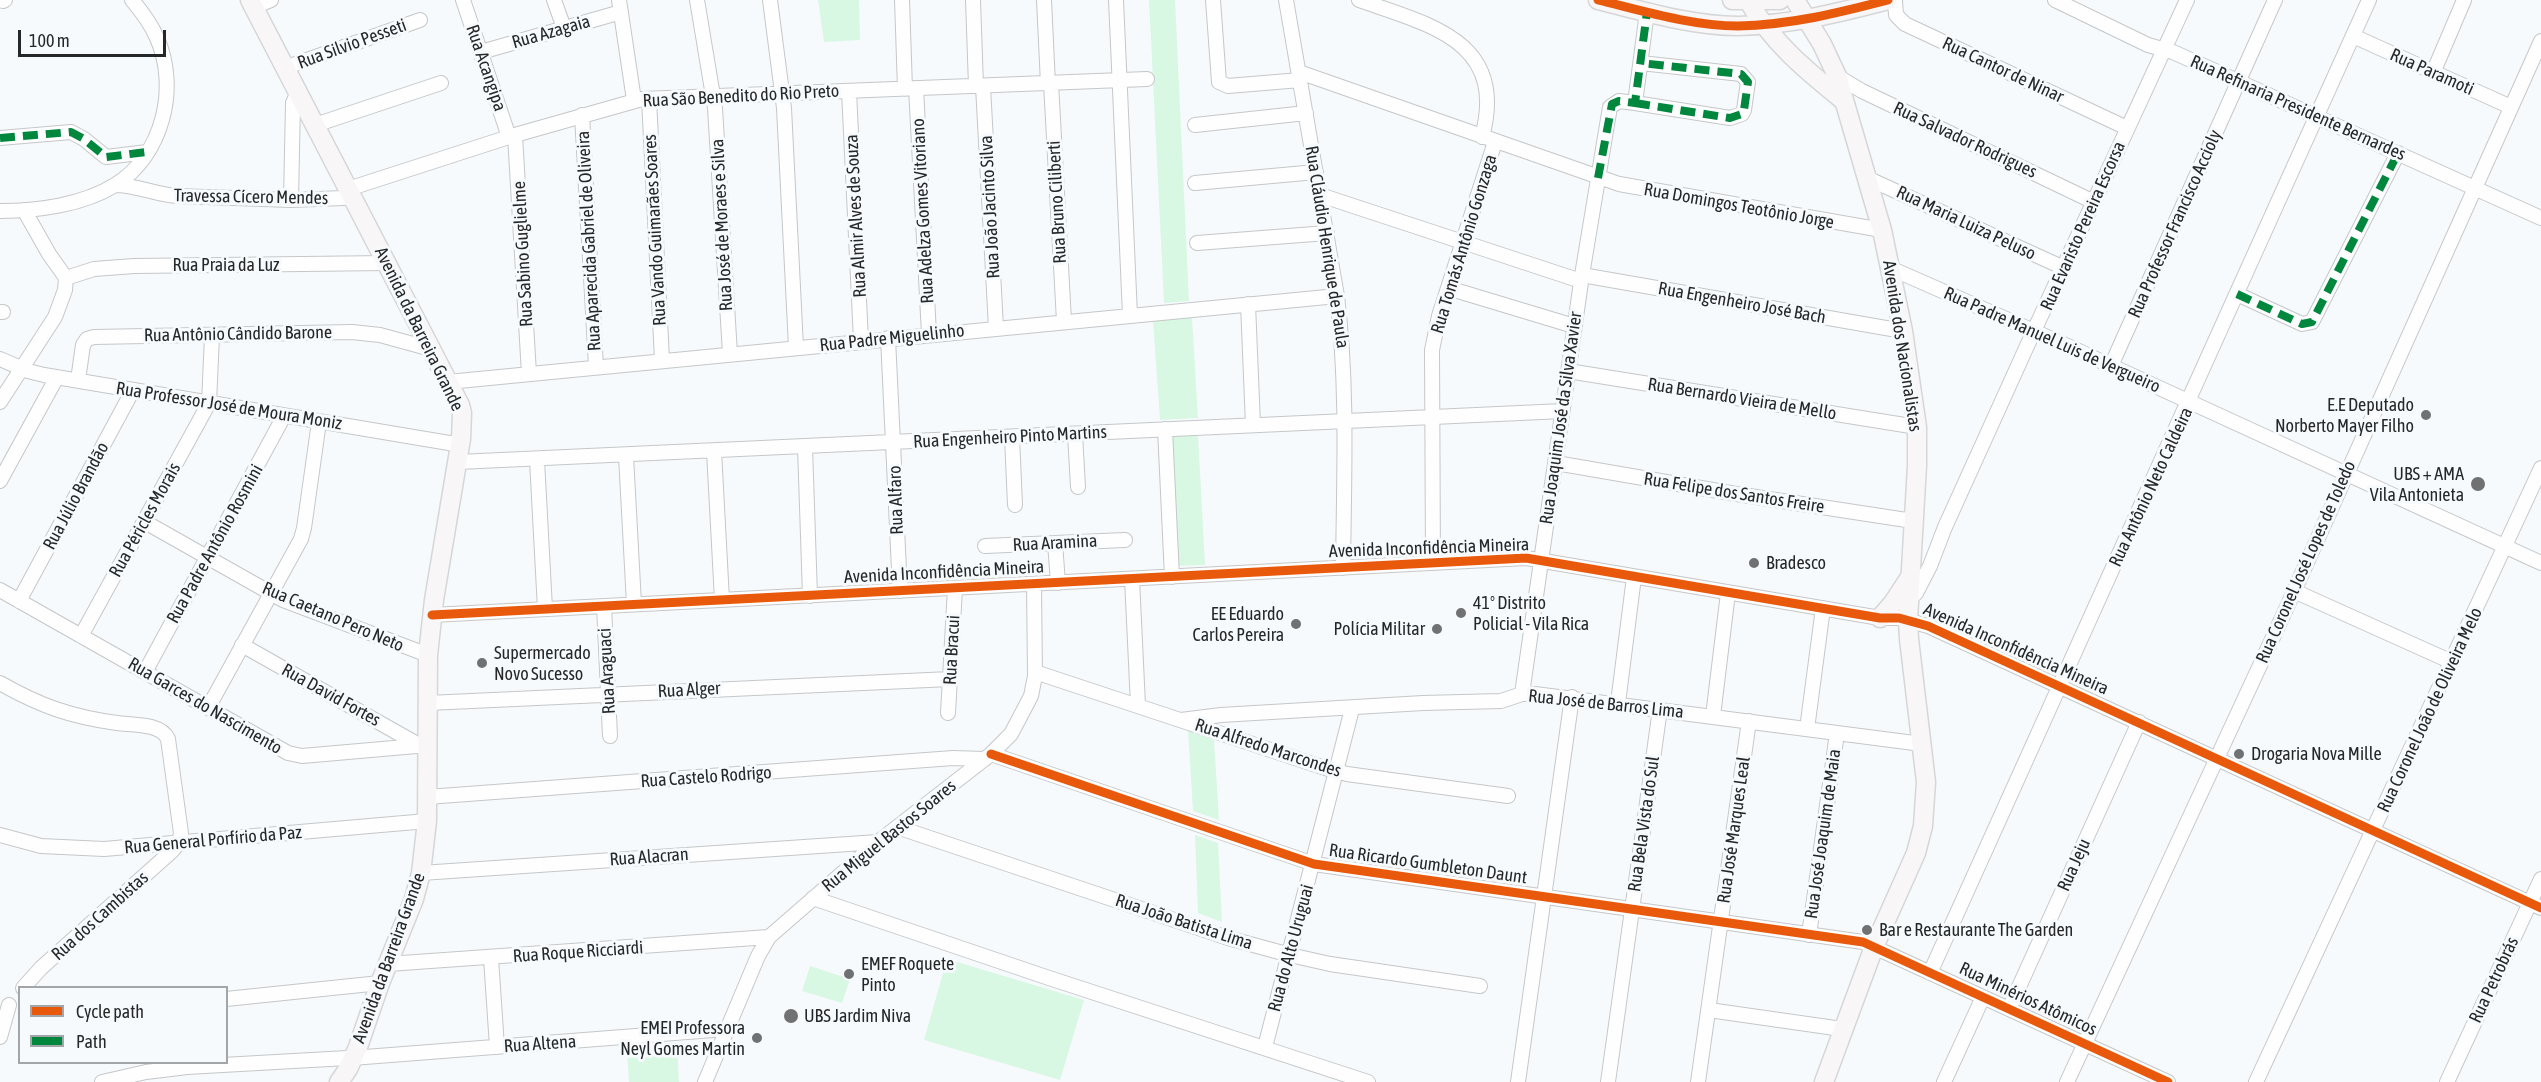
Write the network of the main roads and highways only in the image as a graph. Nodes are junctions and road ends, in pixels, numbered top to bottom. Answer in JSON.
{"nodes":[{"id":1,"x":1598,"y":0,"type":"edge"},
{"id":2,"x":1780,"y":0,"type":"edge"},
{"id":3,"x":1795,"y":0,"type":"edge"},
{"id":4,"x":1888,"y":0,"type":"edge"},
{"id":5,"x":1743,"y":1,"type":"edge"},
{"id":6,"x":251,"y":3,"type":"edge"},
{"id":7,"x":1763,"y":24,"type":"junction"},
{"id":8,"x":1813,"y":28,"type":"junction"},
{"id":9,"x":1790,"y":54,"type":"junction"},
{"id":10,"x":1844,"y":100,"type":"junction"},
{"id":11,"x":1910,"y":575,"type":"junction"},
{"id":12,"x":1880,"y":618,"type":"road end"},
{"id":13,"x":347,"y":1072,"type":"edge"},
{"id":14,"x":1824,"y":1082,"type":"edge"}],
"edges":[{"from":1,"to":7,"type":"main road"},
{"from":2,"to":5,"type":"main road"},
{"from":3,"to":8,"type":"main road","name":"Avenida dos Nacionalistas"},
{"from":4,"to":8,"type":"main road"},
{"from":5,"to":7,"type":"main road"},
{"from":6,"to":13,"type":"main road","name":"Avenida da Barreira Grande"},
{"from":7,"to":8,"type":"main road"},
{"from":7,"to":9,"type":"main road"},
{"from":8,"to":9,"type":"main road"},
{"from":8,"to":10,"type":"main road","name":"Avenida dos Nacionalistas"},
{"from":9,"to":10,"type":"main road"},
{"from":10,"to":11,"type":"main road","name":"Avenida dos Nacionalistas"},
{"from":11,"to":12,"type":"main road"},
{"from":11,"to":14,"type":"main road","name":"Avenida dos Nacionalistas"}]}
